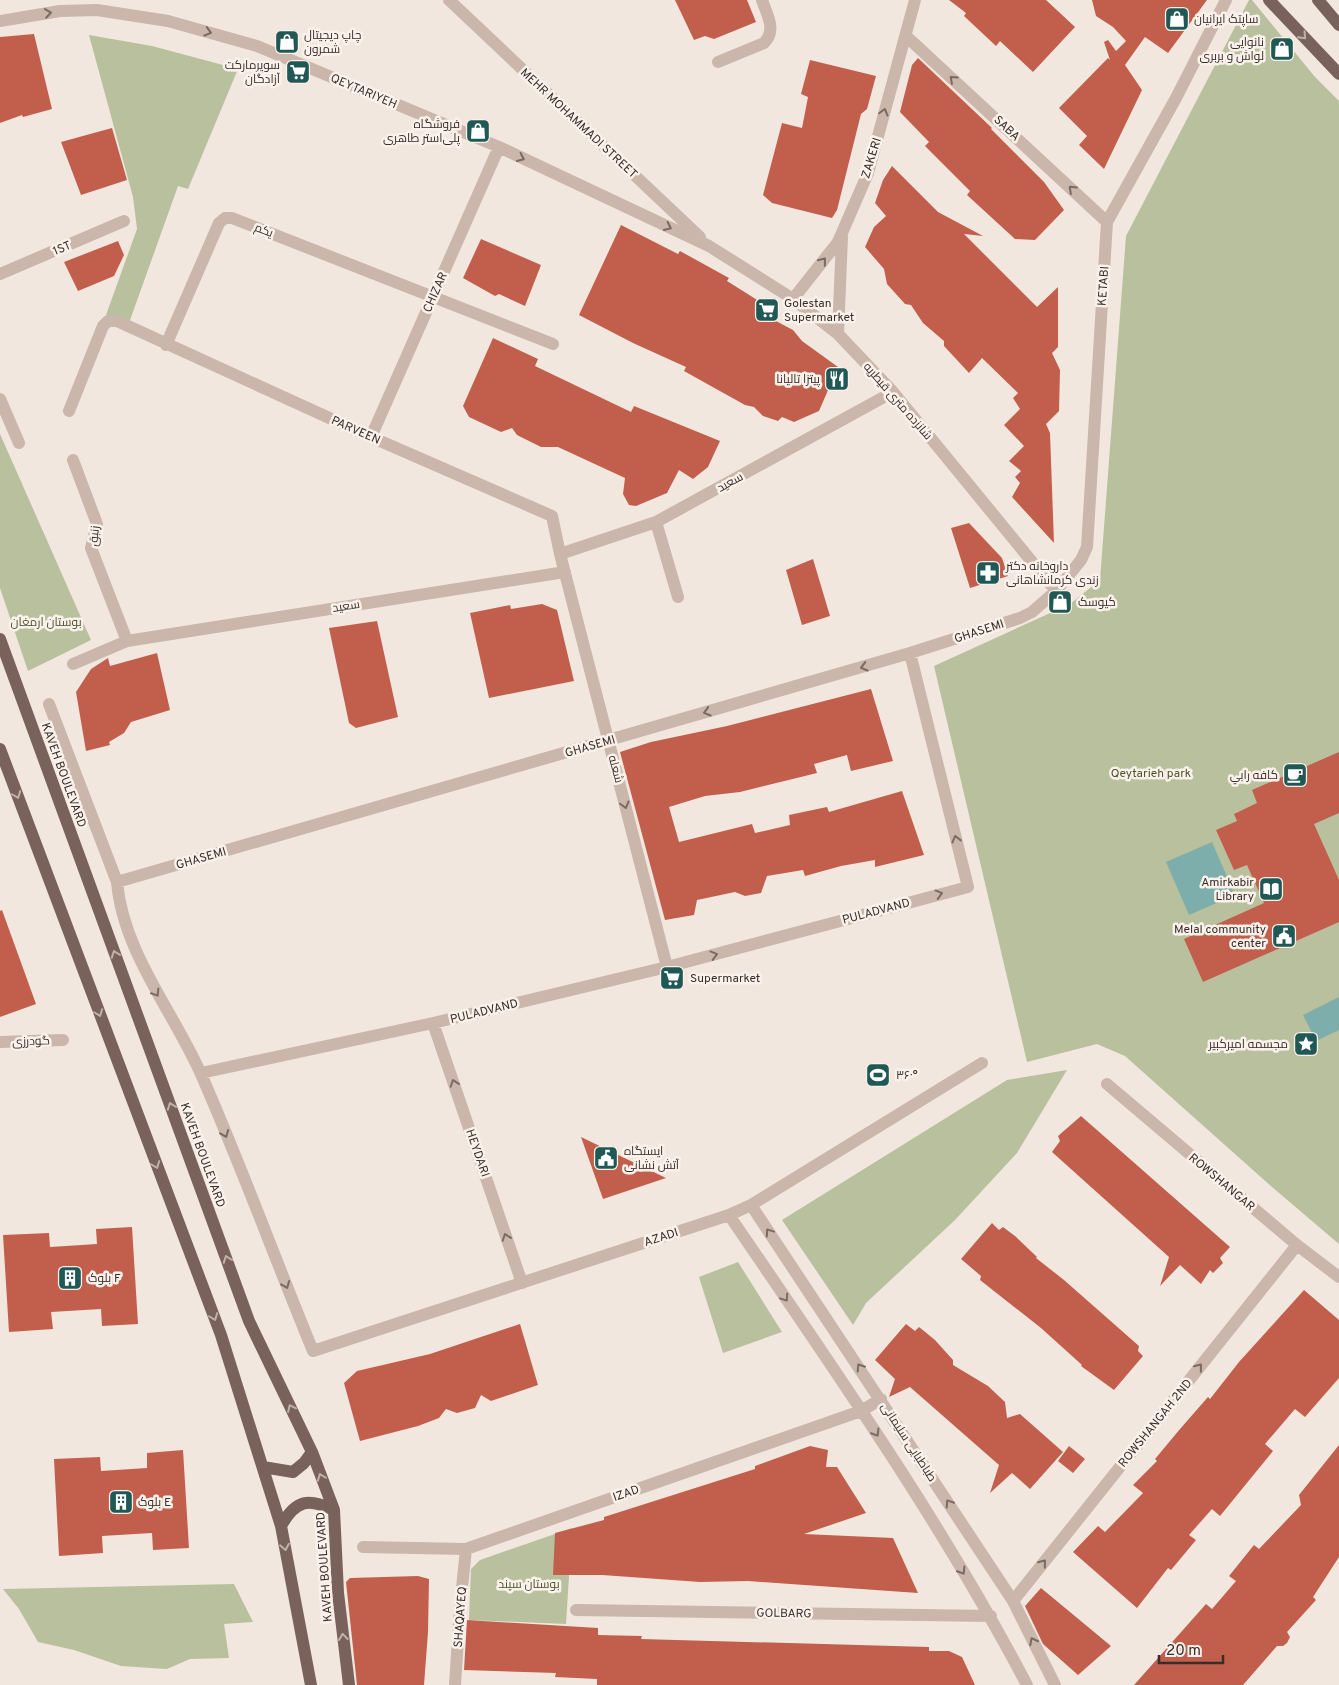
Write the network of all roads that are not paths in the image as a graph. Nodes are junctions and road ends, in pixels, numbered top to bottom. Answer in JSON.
{"nodes":[{"id":1,"x":449,"y":0,"type":"edge"},
{"id":2,"x":762,"y":0,"type":"edge"},
{"id":3,"x":915,"y":0,"type":"edge"},
{"id":4,"x":1226,"y":0,"type":"edge"},
{"id":5,"x":1269,"y":0,"type":"edge"},
{"id":6,"x":1318,"y":0,"type":"edge"},
{"id":7,"x":94,"y":5,"type":"edge"},
{"id":8,"x":0,"y":21,"type":"edge"},
{"id":9,"x":1339,"y":25,"type":"edge"},
{"id":10,"x":906,"y":36,"type":"junction"},
{"id":11,"x":718,"y":62,"type":"dead end"},
{"id":12,"x":1339,"y":74,"type":"edge"},
{"id":13,"x":498,"y":147,"type":"junction"},
{"id":14,"x":124,"y":221,"type":"dead end"},
{"id":15,"x":1107,"y":222,"type":"junction"},
{"id":16,"x":842,"y":232,"type":"junction"},
{"id":17,"x":709,"y":246,"type":"junction"},
{"id":18,"x":0,"y":274,"type":"edge"},
{"id":19,"x":432,"y":297,"type":"junction"},
{"id":20,"x":793,"y":299,"type":"junction"},
{"id":21,"x":838,"y":334,"type":"junction"},
{"id":22,"x":553,"y":344,"type":"dead end"},
{"id":23,"x":166,"y":345,"type":"junction"},
{"id":24,"x":893,"y":392,"type":"junction"},
{"id":25,"x":0,"y":399,"type":"edge"},
{"id":26,"x":69,"y":411,"type":"dead end"},
{"id":27,"x":371,"y":437,"type":"junction"},
{"id":28,"x":19,"y":443,"type":"dead end"},
{"id":29,"x":73,"y":460,"type":"dead end"},
{"id":30,"x":656,"y":522,"type":"junction"},
{"id":31,"x":560,"y":554,"type":"junction"},
{"id":32,"x":564,"y":572,"type":"junction"},
{"id":33,"x":1056,"y":591,"type":"junction"},
{"id":34,"x":678,"y":597,"type":"dead end"},
{"id":35,"x":0,"y":639,"type":"edge"},
{"id":36,"x":127,"y":641,"type":"junction"},
{"id":37,"x":910,"y":653,"type":"junction"},
{"id":38,"x":73,"y":664,"type":"dead end"},
{"id":39,"x":49,"y":704,"type":"dead end"},
{"id":40,"x":608,"y":740,"type":"junction"},
{"id":41,"x":0,"y":749,"type":"edge"},
{"id":42,"x":116,"y":882,"type":"junction"},
{"id":43,"x":667,"y":967,"type":"junction"},
{"id":44,"x":433,"y":1024,"type":"junction"},
{"id":45,"x":63,"y":1040,"type":"dead end"},
{"id":46,"x":0,"y":1042,"type":"edge"},
{"id":47,"x":982,"y":1063,"type":"dead end"},
{"id":48,"x":201,"y":1073,"type":"junction"},
{"id":49,"x":1106,"y":1084,"type":"dead end"},
{"id":50,"x":751,"y":1205,"type":"junction"},
{"id":51,"x":729,"y":1215,"type":"junction"},
{"id":52,"x":1297,"y":1245,"type":"junction"},
{"id":53,"x":1339,"y":1277,"type":"edge"},
{"id":54,"x":522,"y":1283,"type":"junction"},
{"id":55,"x":881,"y":1399,"type":"junction"},
{"id":56,"x":862,"y":1411,"type":"junction"},
{"id":57,"x":312,"y":1452,"type":"junction"},
{"id":58,"x":263,"y":1466,"type":"junction"},
{"id":59,"x":334,"y":1510,"type":"junction"},
{"id":60,"x":281,"y":1526,"type":"junction"},
{"id":61,"x":363,"y":1547,"type":"dead end"},
{"id":62,"x":466,"y":1549,"type":"junction"},
{"id":63,"x":1013,"y":1601,"type":"junction"},
{"id":64,"x":576,"y":1610,"type":"dead end"},
{"id":65,"x":991,"y":1616,"type":"junction"},
{"id":66,"x":312,"y":1685,"type":"edge"},
{"id":67,"x":349,"y":1685,"type":"edge"},
{"id":68,"x":455,"y":1685,"type":"edge"},
{"id":69,"x":1027,"y":1685,"type":"edge"},
{"id":70,"x":1055,"y":1685,"type":"edge"}],
"edges":[{"from":1,"to":17,"type":"street","name":"MEHR MOHAMMADI STREET"},
{"from":2,"to":11,"type":"street"},
{"from":3,"to":10,"type":"street","name":"ZAKERI"},
{"from":4,"to":15,"type":"street","name":"KETABI"},
{"from":5,"to":12,"type":"main road","one_way":true},
{"from":6,"to":9,"type":"main road"},
{"from":8,"to":7,"type":"street","name":"QEYTARIYEH","one_way":true},
{"from":7,"to":13,"type":"street","name":"QEYTARIYEH","one_way":true},
{"from":15,"to":10,"type":"street","name":"SABA","one_way":true},
{"from":16,"to":10,"type":"street","name":"ZAKERI","one_way":true},
{"from":13,"to":17,"type":"street","name":"QEYTARIYEH","one_way":true},
{"from":13,"to":19,"type":"street","name":"CHIZAR"},
{"from":14,"to":18,"type":"street","name":"1ST"},
{"from":15,"to":33,"type":"street","name":"KETABI"},
{"from":20,"to":16,"type":"street","name":"ZAKERI","one_way":true},
{"from":16,"to":21,"type":"street"},
{"from":17,"to":20,"type":"street","name":"شانزده متری قیطریه"},
{"from":19,"to":22,"type":"street"},
{"from":19,"to":23,"type":"street","name":"یکم"},
{"from":19,"to":27,"type":"street","name":"CHIZAR"},
{"from":20,"to":21,"type":"street","name":"شانزده متری قیطریه"},
{"from":21,"to":24,"type":"street","name":"شانزده متری قیطریه"},
{"from":23,"to":26,"type":"street","name":"PARVEEN"},
{"from":23,"to":27,"type":"street","name":"PARVEEN"},
{"from":24,"to":30,"type":"street","name":"سعید"},
{"from":24,"to":33,"type":"street","name":"شانزده متری قیطریه"},
{"from":25,"to":28,"type":"street"},
{"from":27,"to":31,"type":"street","name":"PARVEEN"},
{"from":29,"to":36,"type":"street","name":"زنبق"},
{"from":30,"to":31,"type":"street","name":"سعید"},
{"from":30,"to":34,"type":"street"},
{"from":31,"to":32,"type":"street","name":"PARVEEN"},
{"from":32,"to":36,"type":"street","name":"سعید"},
{"from":32,"to":40,"type":"street","name":"شعله"},
{"from":33,"to":37,"type":"street","name":"GHASEMI"},
{"from":57,"to":35,"type":"main road","name":"KAVEH BOULEVARD","one_way":true},
{"from":36,"to":38,"type":"street","name":"سعید"},
{"from":37,"to":40,"type":"street","name":"GHASEMI","one_way":true},
{"from":43,"to":37,"type":"street","name":"PULADVAND","one_way":true},
{"from":39,"to":42,"type":"street"},
{"from":40,"to":42,"type":"street","name":"GHASEMI"},
{"from":40,"to":43,"type":"street","name":"شعله","one_way":true},
{"from":41,"to":58,"type":"main road","one_way":true},
{"from":42,"to":48,"type":"street","one_way":true},
{"from":43,"to":44,"type":"street","name":"PULADVAND"},
{"from":44,"to":48,"type":"street","name":"PULADVAND"},
{"from":54,"to":44,"type":"street","name":"HEYDARI","one_way":true},
{"from":45,"to":46,"type":"street","name":"گودرزی"},
{"from":47,"to":50,"type":"street","name":"AZADI"},
{"from":48,"to":54,"type":"street","name":"AZADI","one_way":true},
{"from":49,"to":52,"type":"street","name":"ROWSHANGAR"},
{"from":50,"to":51,"type":"street","name":"AZADI"},
{"from":55,"to":50,"type":"street","name":"طباطبایی سلیمانی","one_way":true},
{"from":51,"to":54,"type":"street","name":"AZADI"},
{"from":51,"to":56,"type":"street","name":"طباطبایی سلیمانی","one_way":true},
{"from":52,"to":53,"type":"street","name":"ROWSHANGAR"},
{"from":63,"to":52,"type":"street","name":"ROWSHANGAH 2ND","one_way":true},
{"from":55,"to":56,"type":"street","name":"IZAD"},
{"from":63,"to":55,"type":"street","name":"طباطبایی سلیمانی","one_way":true},
{"from":56,"to":62,"type":"street","name":"IZAD"},
{"from":56,"to":65,"type":"street","name":"طباطبایی سلیمانی","one_way":true},
{"from":57,"to":58,"type":"main road"},
{"from":59,"to":57,"type":"main road","name":"KAVEH BOULEVARD","one_way":true},
{"from":58,"to":60,"type":"main road"},
{"from":59,"to":60,"type":"main road"},
{"from":67,"to":59,"type":"main road","name":"KAVEH BOULEVARD","one_way":true},
{"from":60,"to":66,"type":"main road","one_way":true},
{"from":61,"to":62,"type":"street","name":"IZAD"},
{"from":62,"to":68,"type":"street","name":"SHAQAYEQ"},
{"from":70,"to":63,"type":"street","name":"طباطبایی سلیمانی","one_way":true},
{"from":64,"to":65,"type":"street","name":"GOLBARG"},
{"from":65,"to":69,"type":"street","name":"طباطبایی سلیمانی"}]}
